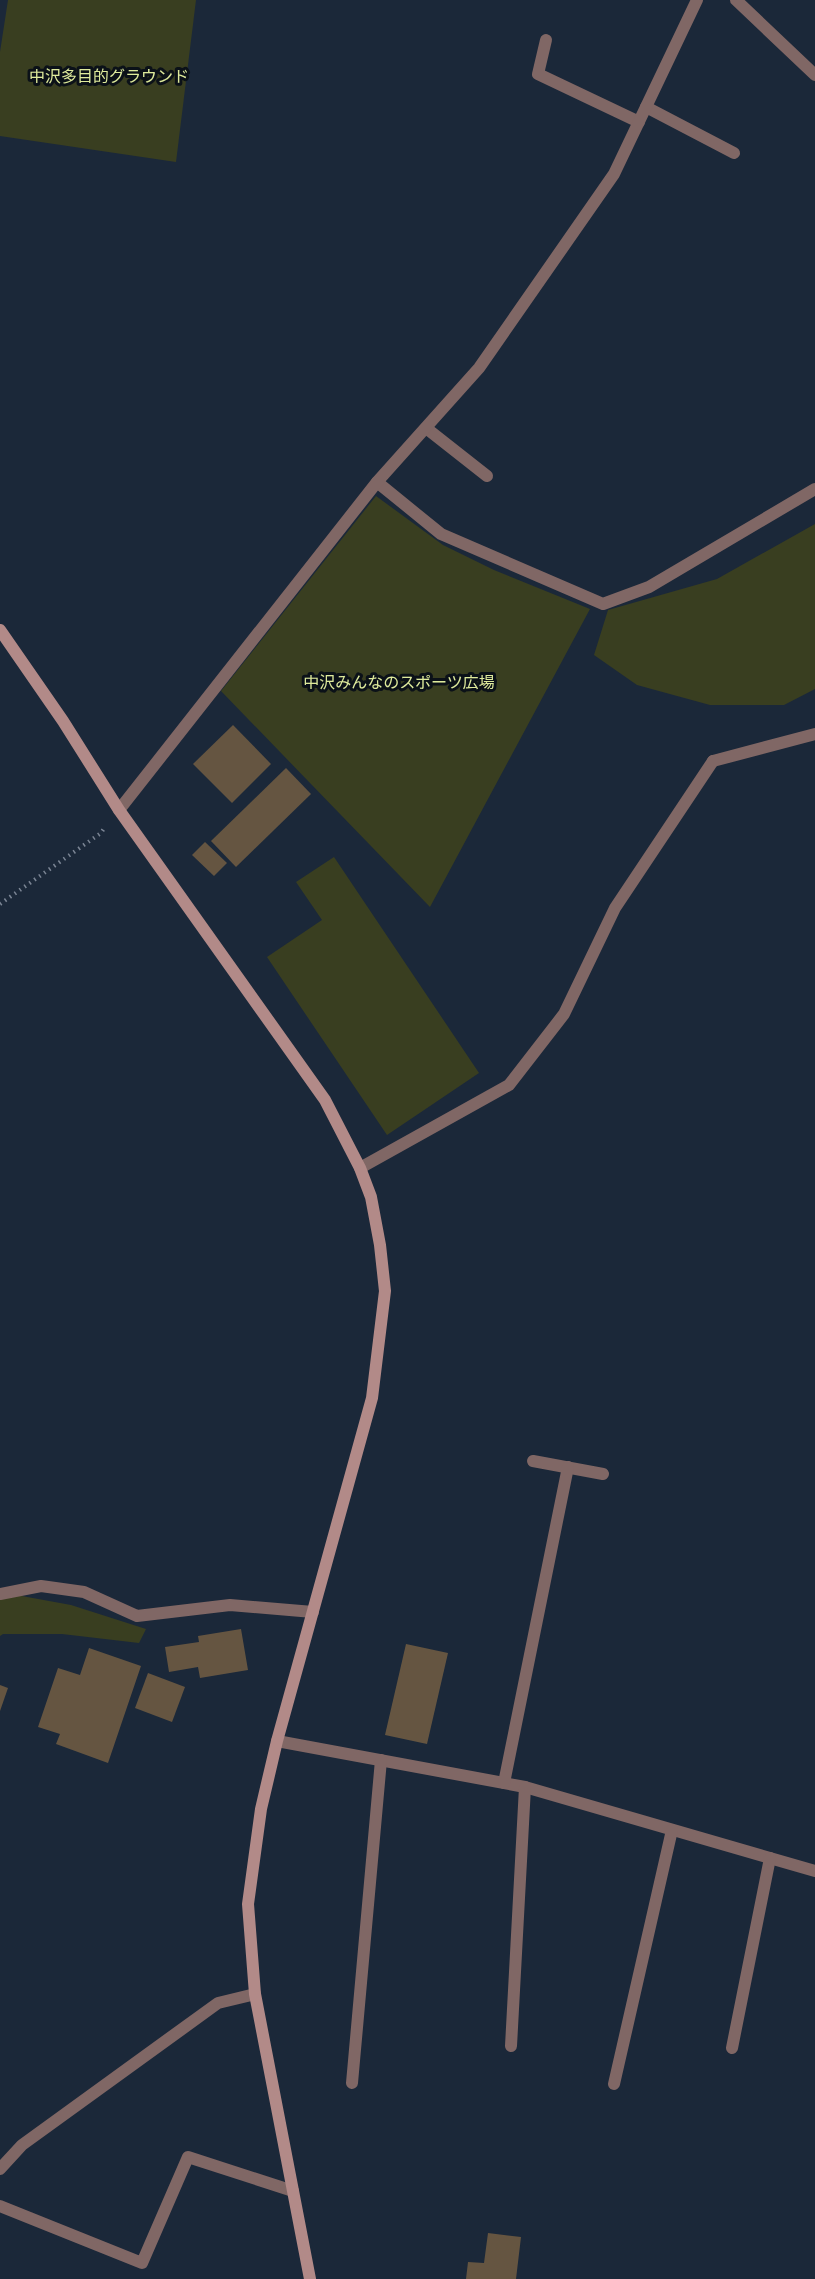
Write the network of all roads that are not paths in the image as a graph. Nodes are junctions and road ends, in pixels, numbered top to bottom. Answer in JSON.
{"nodes":[{"id":1,"x":697,"y":0,"type":"edge"},
{"id":2,"x":736,"y":0,"type":"edge"},
{"id":3,"x":546,"y":40,"type":"dead end"},
{"id":4,"x":815,"y":75,"type":"edge"},
{"id":5,"x":646,"y":107,"type":"junction"},
{"id":6,"x":639,"y":122,"type":"junction"},
{"id":7,"x":734,"y":153,"type":"dead end"},
{"id":8,"x":426,"y":428,"type":"junction"},
{"id":9,"x":487,"y":476,"type":"dead end"},
{"id":10,"x":377,"y":482,"type":"junction"},
{"id":11,"x":815,"y":489,"type":"edge"},
{"id":12,"x":0,"y":630,"type":"edge"},
{"id":13,"x":815,"y":734,"type":"edge"},
{"id":14,"x":119,"y":810,"type":"junction"},
{"id":15,"x":360,"y":1168,"type":"junction"},
{"id":16,"x":533,"y":1461,"type":"dead end"},
{"id":17,"x":568,"y":1467,"type":"junction"},
{"id":18,"x":603,"y":1474,"type":"dead end"},
{"id":19,"x":0,"y":1594,"type":"edge"},
{"id":20,"x":313,"y":1612,"type":"junction"},
{"id":21,"x":277,"y":1741,"type":"junction"},
{"id":22,"x":381,"y":1760,"type":"junction"},
{"id":23,"x":504,"y":1783,"type":"junction"},
{"id":24,"x":525,"y":1787,"type":"junction"},
{"id":25,"x":672,"y":1830,"type":"junction"},
{"id":26,"x":770,"y":1857,"type":"junction"},
{"id":27,"x":815,"y":1871,"type":"edge"},
{"id":28,"x":255,"y":1994,"type":"junction"},
{"id":29,"x":511,"y":2046,"type":"dead end"},
{"id":30,"x":732,"y":2048,"type":"dead end"},
{"id":31,"x":352,"y":2083,"type":"dead end"},
{"id":32,"x":614,"y":2084,"type":"dead end"},
{"id":33,"x":0,"y":2169,"type":"edge"},
{"id":34,"x":293,"y":2191,"type":"junction"},
{"id":35,"x":0,"y":2206,"type":"edge"},
{"id":36,"x":310,"y":2279,"type":"edge"}],
"edges":[{"from":1,"to":5,"type":"street"},
{"from":2,"to":4,"type":"street"},
{"from":3,"to":6,"type":"street"},
{"from":5,"to":6,"type":"street"},
{"from":5,"to":7,"type":"street"},
{"from":6,"to":8,"type":"street"},
{"from":8,"to":9,"type":"street"},
{"from":8,"to":10,"type":"street"},
{"from":10,"to":11,"type":"street"},
{"from":10,"to":14,"type":"street"},
{"from":12,"to":14,"type":"street"},
{"from":13,"to":15,"type":"street"},
{"from":14,"to":15,"type":"street"},
{"from":15,"to":20,"type":"street"},
{"from":16,"to":17,"type":"street"},
{"from":17,"to":18,"type":"street"},
{"from":17,"to":23,"type":"street"},
{"from":19,"to":20,"type":"street"},
{"from":20,"to":21,"type":"street"},
{"from":21,"to":22,"type":"street"},
{"from":21,"to":28,"type":"street"},
{"from":22,"to":23,"type":"street"},
{"from":22,"to":31,"type":"street"},
{"from":23,"to":24,"type":"street"},
{"from":24,"to":25,"type":"street"},
{"from":24,"to":29,"type":"street"},
{"from":25,"to":26,"type":"street"},
{"from":25,"to":32,"type":"street"},
{"from":26,"to":27,"type":"street"},
{"from":26,"to":30,"type":"street"},
{"from":28,"to":33,"type":"street"},
{"from":28,"to":34,"type":"street"},
{"from":34,"to":35,"type":"street"},
{"from":34,"to":36,"type":"street"}]}
